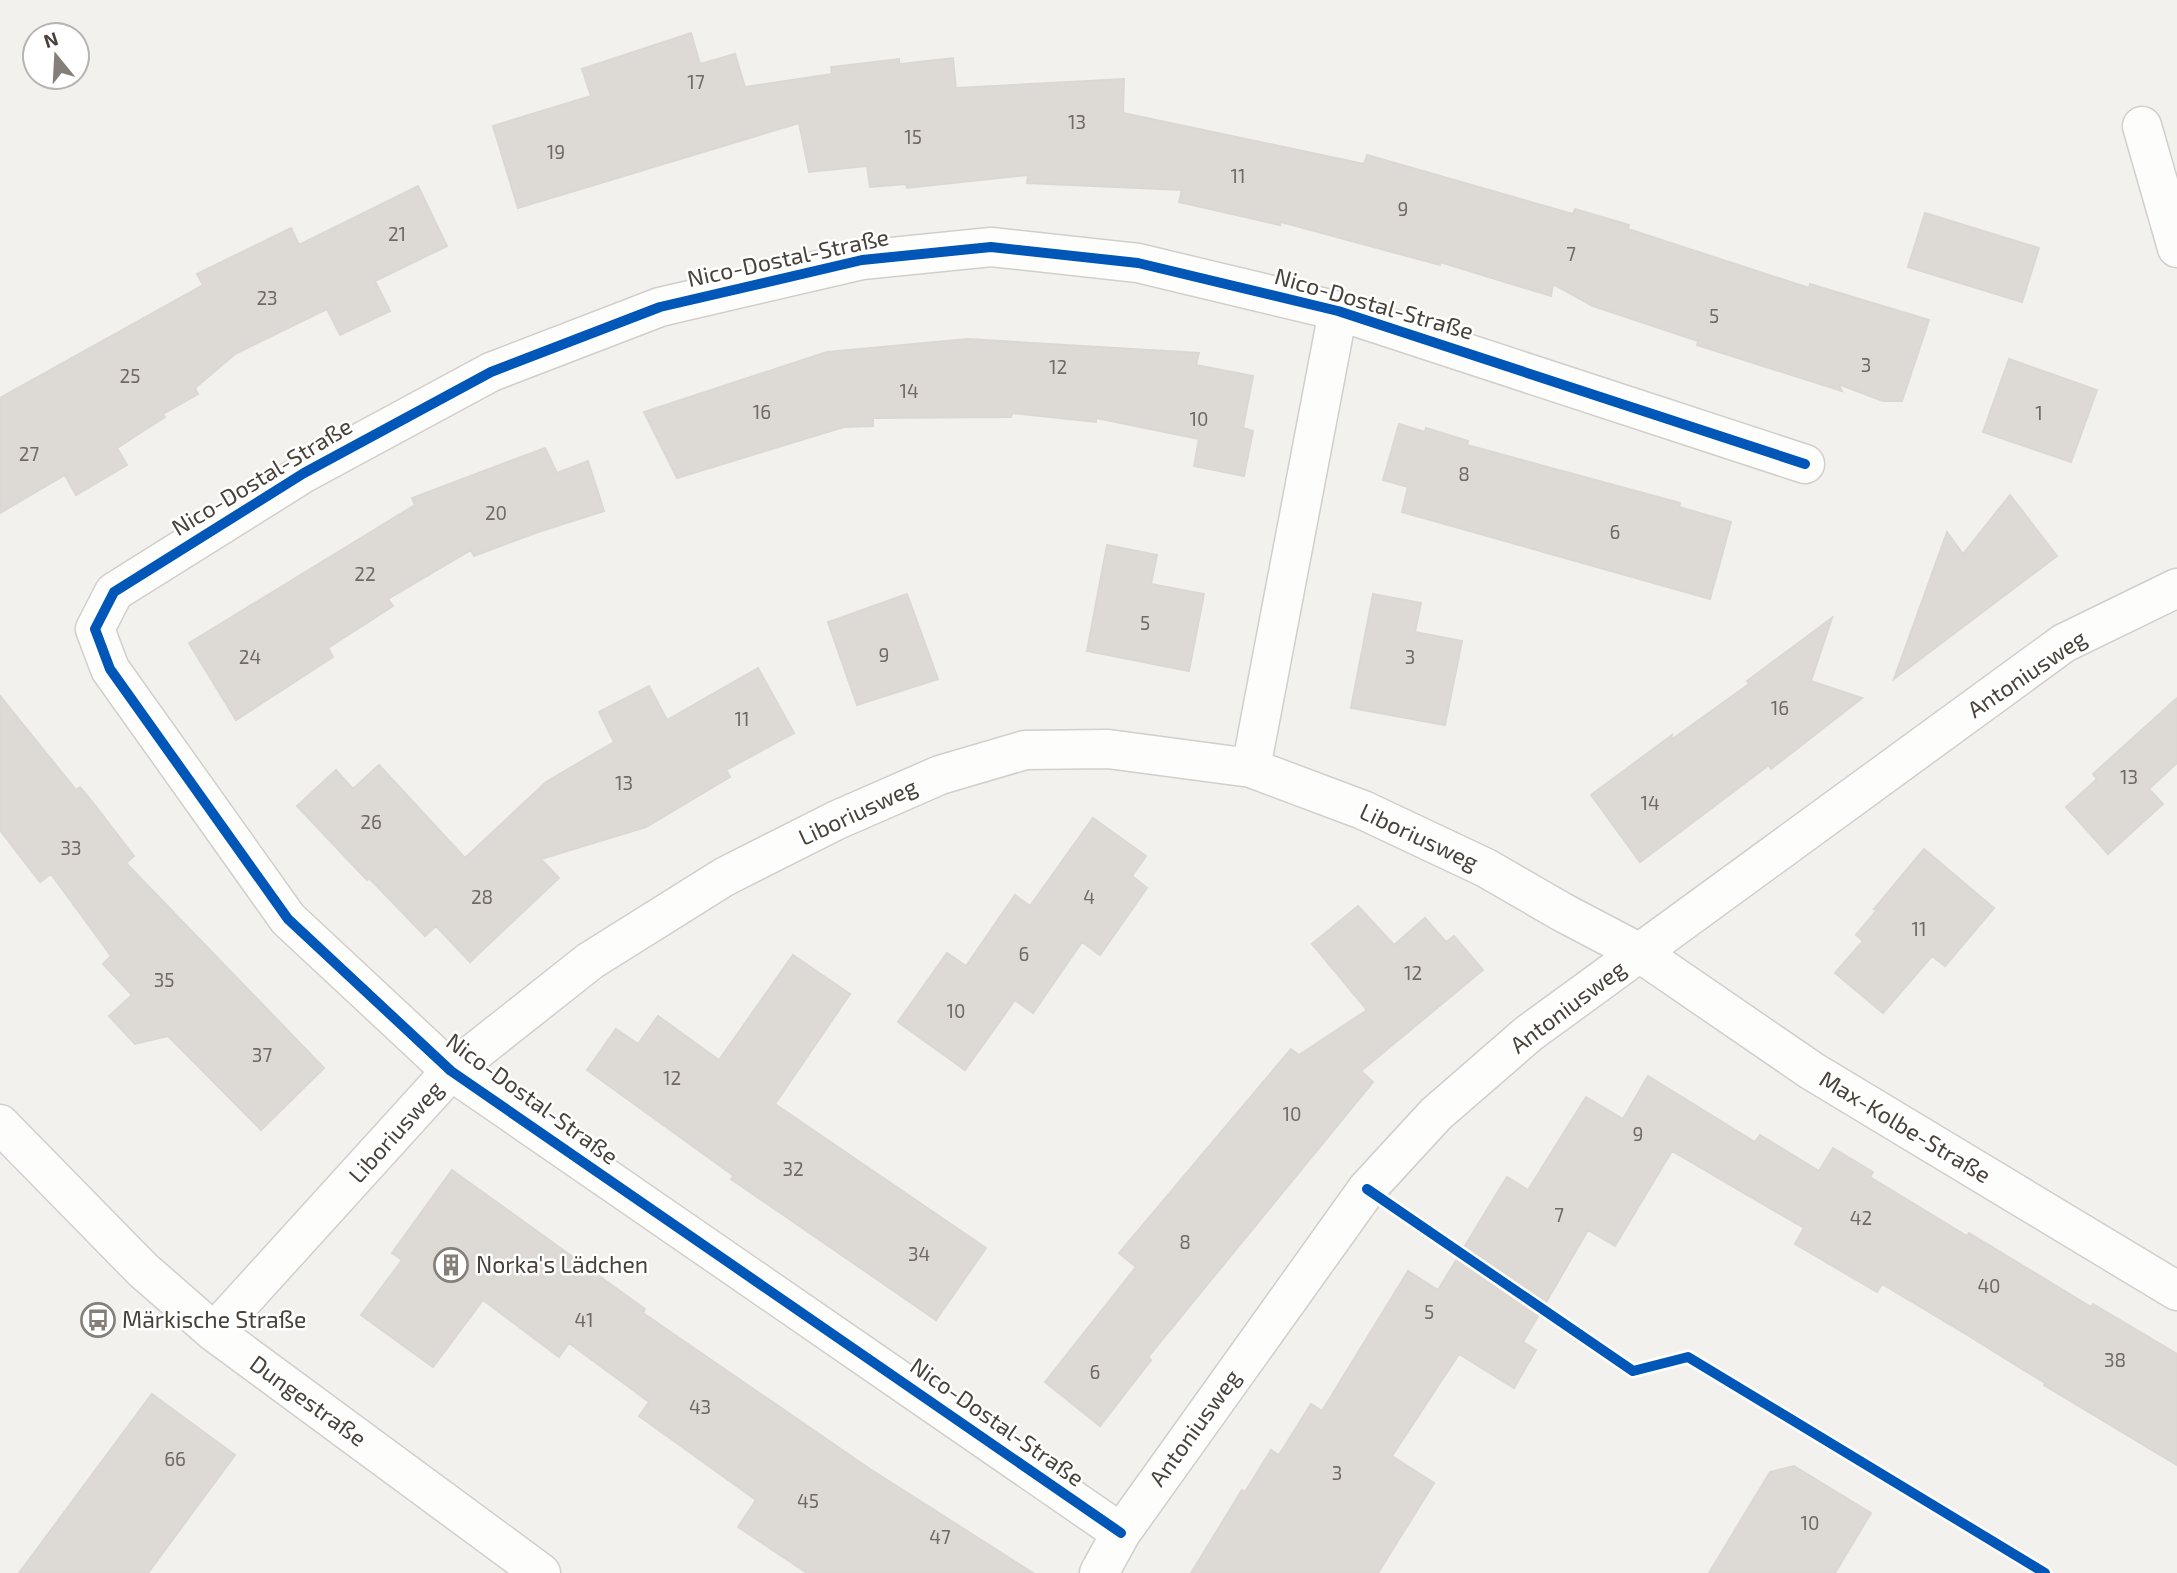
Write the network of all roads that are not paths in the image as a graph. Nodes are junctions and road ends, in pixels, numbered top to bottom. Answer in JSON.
{"nodes":[{"id":1,"x":2142,"y":126,"type":"dead end"},
{"id":2,"x":2177,"y":248,"type":"edge"},
{"id":3,"x":1338,"y":311,"type":"junction"},
{"id":4,"x":1805,"y":464,"type":"dead end"},
{"id":5,"x":2177,"y":587,"type":"edge"},
{"id":6,"x":1251,"y":768,"type":"junction"},
{"id":7,"x":1640,"y":953,"type":"junction"},
{"id":8,"x":451,"y":1071,"type":"junction"},
{"id":9,"x":0,"y":1124,"type":"edge"},
{"id":10,"x":2177,"y":1292,"type":"edge"},
{"id":11,"x":214,"y":1332,"type":"junction"},
{"id":12,"x":1121,"y":1533,"type":"junction"},
{"id":13,"x":541,"y":1573,"type":"edge"},
{"id":14,"x":1099,"y":1573,"type":"edge"}],
"edges":[{"from":1,"to":2,"type":"street"},
{"from":3,"to":4,"type":"street","name":"Nico-Dostal-Straße"},
{"from":3,"to":6,"type":"street","name":"Nico-Dostal-Straße"},
{"from":3,"to":8,"type":"street","name":"Nico-Dostal-Straße"},
{"from":5,"to":7,"type":"street","name":"Antoniusweg"},
{"from":6,"to":7,"type":"street","name":"Liboriusweg"},
{"from":6,"to":8,"type":"street","name":"Liboriusweg"},
{"from":7,"to":10,"type":"street","name":"Max-Kolbe-Straße"},
{"from":7,"to":12,"type":"street","name":"Antoniusweg"},
{"from":8,"to":11,"type":"street","name":"Liboriusweg"},
{"from":8,"to":12,"type":"street","name":"Nico-Dostal-Straße"},
{"from":9,"to":11,"type":"street","name":"Dungestraße"},
{"from":11,"to":13,"type":"street","name":"Dungestraße"},
{"from":12,"to":14,"type":"street","name":"Antoniusweg"}]}
